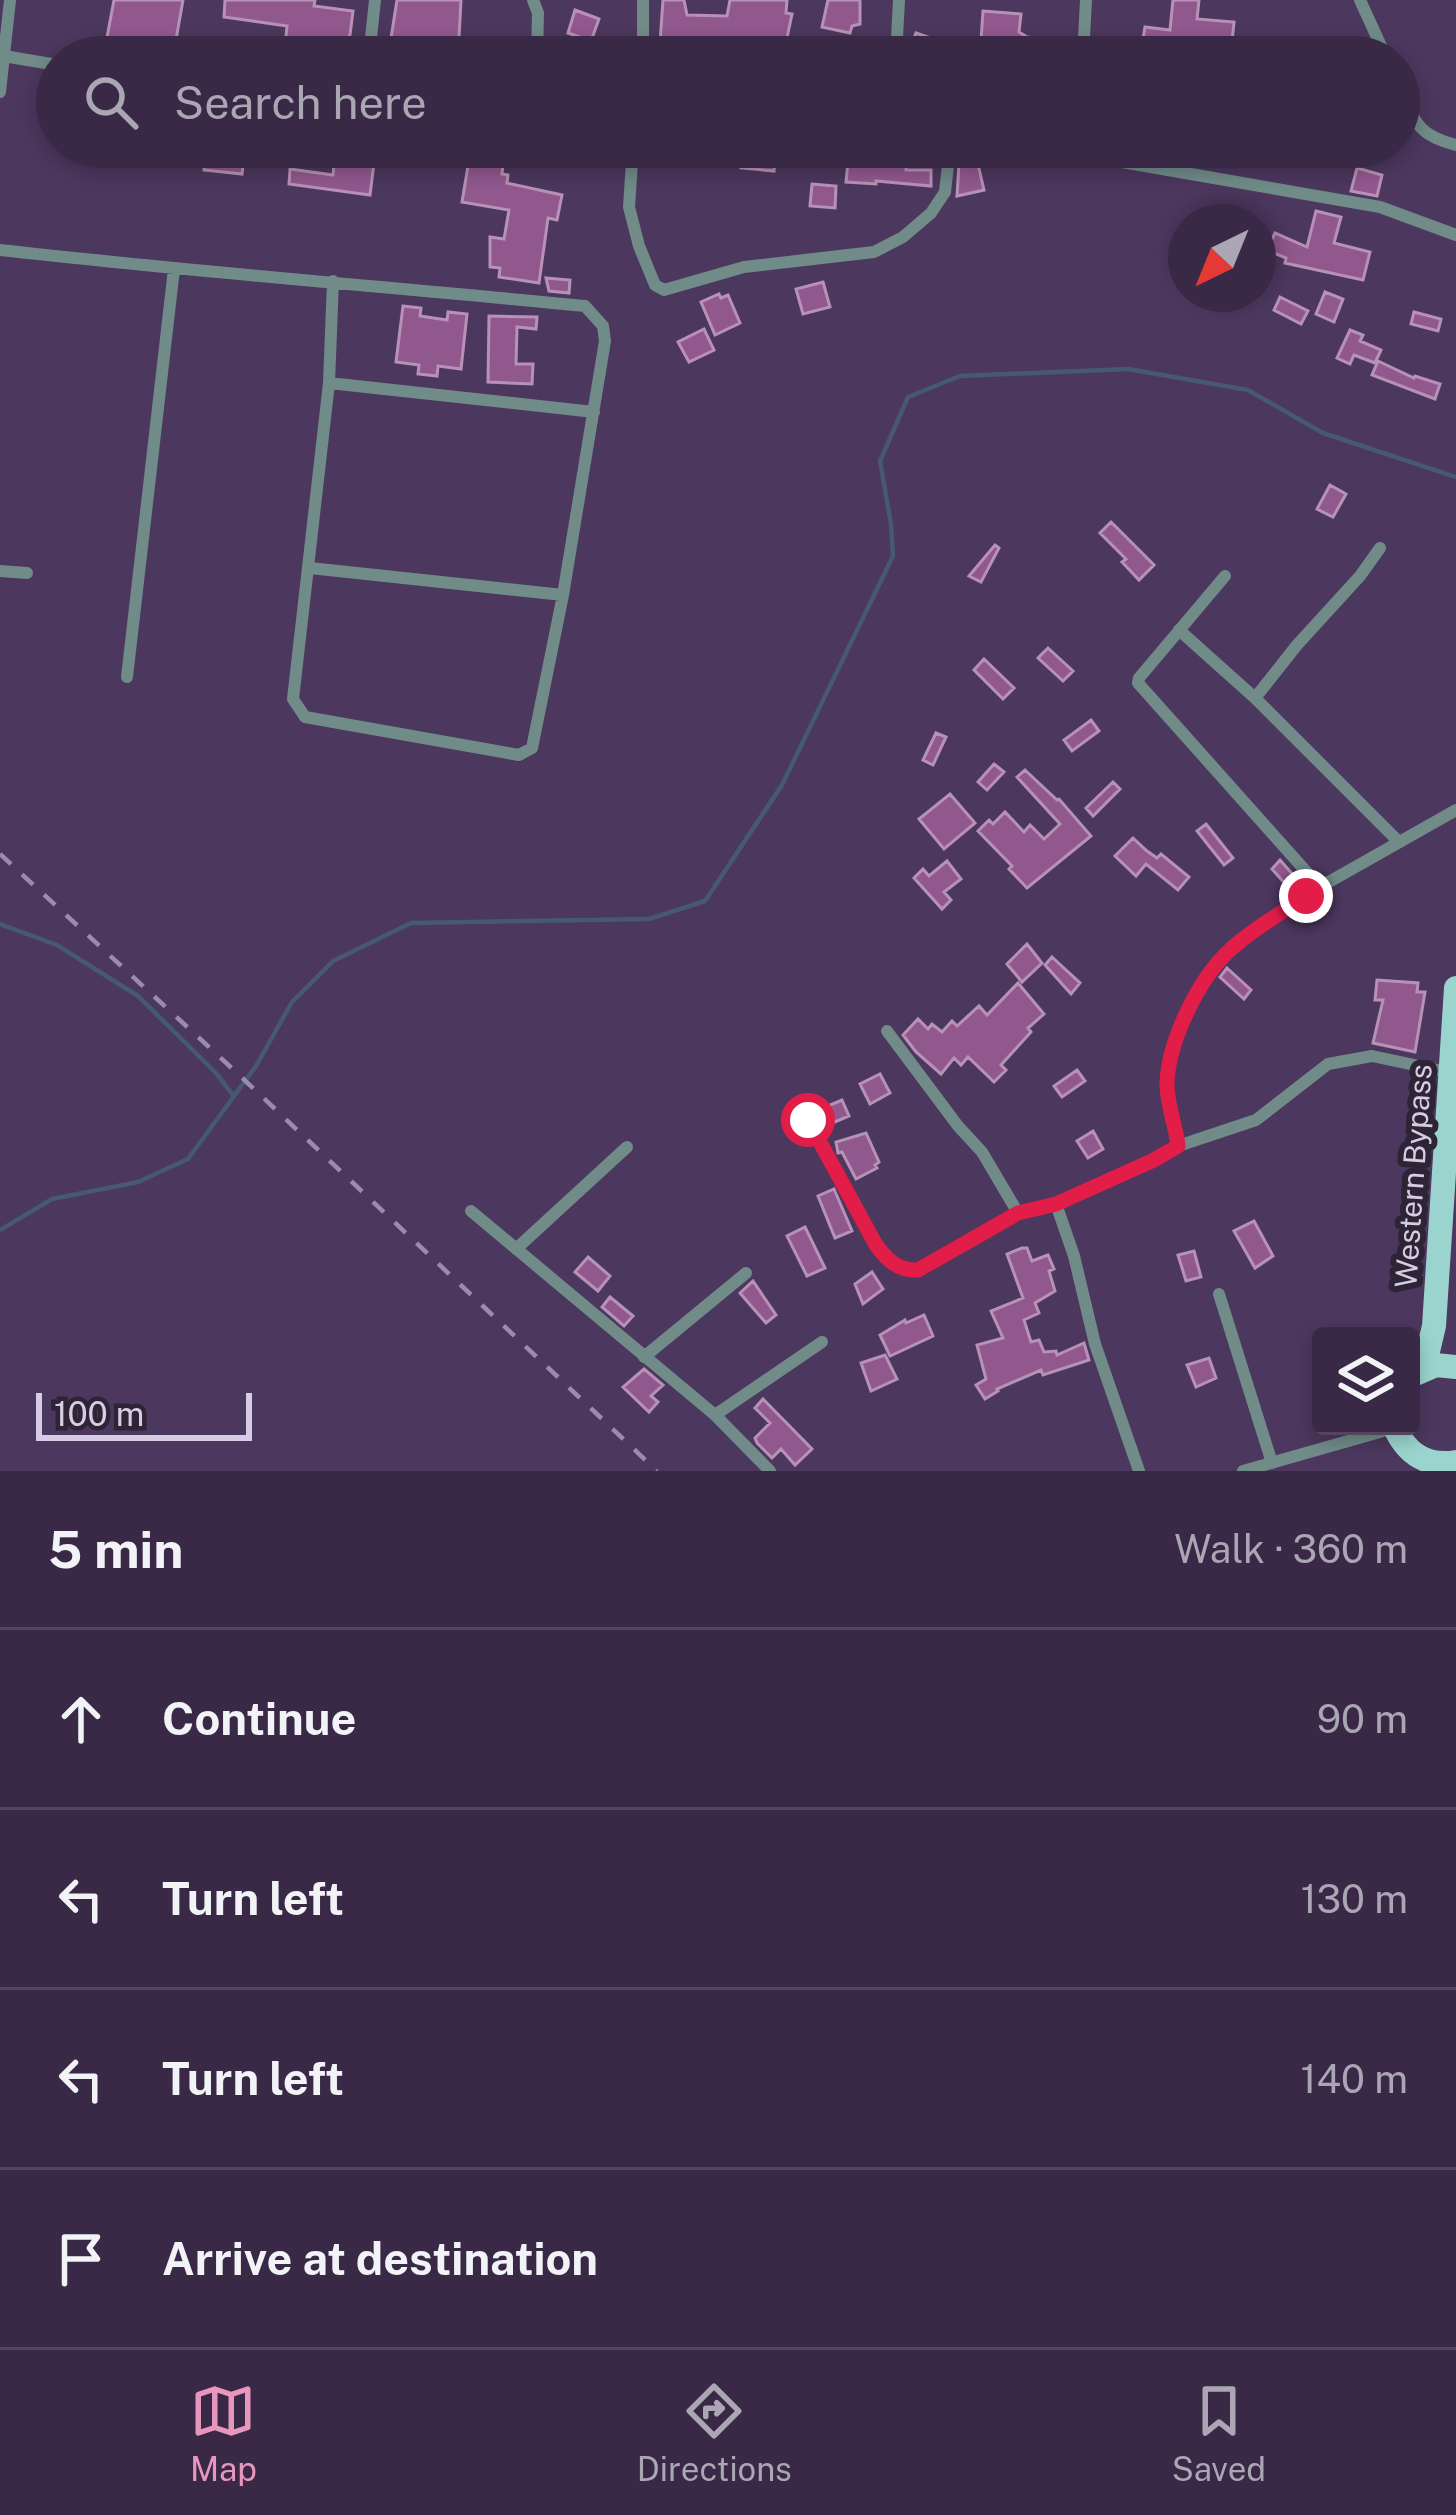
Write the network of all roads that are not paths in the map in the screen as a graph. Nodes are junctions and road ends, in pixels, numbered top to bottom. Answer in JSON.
{"nodes":[{"id":1,"x":10,"y":0,"type":"edge"},
{"id":2,"x":375,"y":0,"type":"edge"},
{"id":3,"x":533,"y":0,"type":"edge"},
{"id":4,"x":643,"y":0,"type":"edge"},
{"id":5,"x":899,"y":0,"type":"edge"},
{"id":6,"x":1086,"y":0,"type":"edge"},
{"id":7,"x":1360,"y":0,"type":"edge"},
{"id":8,"x":371,"y":36,"type":"edge"},
{"id":9,"x":537,"y":36,"type":"edge"},
{"id":10,"x":644,"y":36,"type":"edge"},
{"id":11,"x":897,"y":36,"type":"edge"},
{"id":12,"x":1084,"y":36,"type":"edge"},
{"id":13,"x":1376,"y":36,"type":"edge"},
{"id":14,"x":4,"y":56,"type":"junction"},
{"id":15,"x":36,"y":61,"type":"edge"},
{"id":16,"x":0,"y":92,"type":"edge"},
{"id":17,"x":1420,"y":127,"type":"edge"},
{"id":18,"x":1456,"y":145,"type":"edge"},
{"id":19,"x":632,"y":168,"type":"edge"},
{"id":20,"x":948,"y":168,"type":"edge"},
{"id":21,"x":1152,"y":168,"type":"edge"},
{"id":22,"x":1456,"y":235,"type":"edge"},
{"id":23,"x":0,"y":250,"type":"edge"},
{"id":24,"x":174,"y":269,"type":"junction"},
{"id":25,"x":334,"y":281,"type":"junction"},
{"id":26,"x":329,"y":383,"type":"junction"},
{"id":27,"x":594,"y":412,"type":"junction"},
{"id":28,"x":1380,"y":548,"type":"dead end"},
{"id":29,"x":310,"y":568,"type":"junction"},
{"id":30,"x":0,"y":572,"type":"edge"},
{"id":31,"x":27,"y":573,"type":"dead end"},
{"id":32,"x":1225,"y":576,"type":"dead end"},
{"id":33,"x":562,"y":595,"type":"junction"},
{"id":34,"x":1179,"y":630,"type":"junction"},
{"id":35,"x":128,"y":676,"type":"dead end"},
{"id":36,"x":1255,"y":698,"type":"junction"},
{"id":37,"x":1456,"y":810,"type":"edge"},
{"id":38,"x":1400,"y":842,"type":"junction"},
{"id":39,"x":1320,"y":886,"type":"junction"},
{"id":40,"x":1456,"y":988,"type":"edge"},
{"id":41,"x":887,"y":1031,"type":"dead end"},
{"id":42,"x":1452,"y":1073,"type":"junction"},
{"id":43,"x":808,"y":1120,"type":"dead end"},
{"id":44,"x":1178,"y":1146,"type":"junction"},
{"id":45,"x":627,"y":1147,"type":"dead end"},
{"id":46,"x":1056,"y":1204,"type":"junction"},
{"id":47,"x":471,"y":1211,"type":"dead end"},
{"id":48,"x":1018,"y":1213,"type":"junction"},
{"id":49,"x":516,"y":1249,"type":"junction"},
{"id":50,"x":746,"y":1273,"type":"dead end"},
{"id":51,"x":1219,"y":1294,"type":"dead end"},
{"id":52,"x":822,"y":1342,"type":"dead end"},
{"id":53,"x":644,"y":1357,"type":"junction"},
{"id":54,"x":1420,"y":1364,"type":"edge"},
{"id":55,"x":1456,"y":1367,"type":"edge"},
{"id":56,"x":1420,"y":1371,"type":"edge"},
{"id":57,"x":715,"y":1415,"type":"junction"},
{"id":58,"x":1366,"y":1435,"type":"edge"},
{"id":59,"x":1398,"y":1435,"type":"edge"},
{"id":60,"x":1272,"y":1462,"type":"junction"},
{"id":61,"x":1416,"y":1464,"type":"edge"},
{"id":62,"x":1456,"y":1467,"type":"edge"},
{"id":63,"x":770,"y":1471,"type":"edge"},
{"id":64,"x":1139,"y":1471,"type":"edge"},
{"id":65,"x":1243,"y":1471,"type":"edge"}],
"edges":[{"from":1,"to":14,"type":"street"},
{"from":2,"to":8,"type":"street"},
{"from":3,"to":9,"type":"street"},
{"from":4,"to":10,"type":"street"},
{"from":5,"to":11,"type":"street"},
{"from":6,"to":12,"type":"street"},
{"from":7,"to":13,"type":"street"},
{"from":14,"to":15,"type":"street"},
{"from":14,"to":16,"type":"street"},
{"from":17,"to":18,"type":"street"},
{"from":19,"to":20,"type":"street"},
{"from":21,"to":22,"type":"street"},
{"from":23,"to":24,"type":"street"},
{"from":24,"to":25,"type":"street"},
{"from":24,"to":35,"type":"street"},
{"from":25,"to":26,"type":"street"},
{"from":25,"to":27,"type":"street"},
{"from":26,"to":27,"type":"street"},
{"from":26,"to":29,"type":"street"},
{"from":27,"to":33,"type":"street"},
{"from":28,"to":36,"type":"street"},
{"from":29,"to":33,"type":"street"},
{"from":29,"to":33,"type":"street"},
{"from":30,"to":31,"type":"street"},
{"from":32,"to":34,"type":"street"},
{"from":34,"to":36,"type":"street"},
{"from":34,"to":39,"type":"street"},
{"from":36,"to":38,"type":"street"},
{"from":37,"to":38,"type":"street"},
{"from":38,"to":39,"type":"street"},
{"from":39,"to":44,"type":"street"},
{"from":40,"to":42,"type":"main road","name":"Western Bypass"},
{"from":41,"to":48,"type":"street"},
{"from":42,"to":44,"type":"street"},
{"from":42,"to":54,"type":"main road","name":"Western Bypass"},
{"from":43,"to":48,"type":"street"},
{"from":44,"to":46,"type":"street"},
{"from":45,"to":49,"type":"street"},
{"from":46,"to":48,"type":"street"},
{"from":46,"to":64,"type":"street"},
{"from":47,"to":49,"type":"street"},
{"from":49,"to":53,"type":"street"},
{"from":50,"to":53,"type":"street"},
{"from":51,"to":60,"type":"street"},
{"from":52,"to":57,"type":"street"},
{"from":53,"to":57,"type":"street"},
{"from":55,"to":56,"type":"main road"},
{"from":57,"to":63,"type":"street"},
{"from":58,"to":60,"type":"street"},
{"from":59,"to":61,"type":"main road"},
{"from":60,"to":65,"type":"street"},
{"from":61,"to":62,"type":"main road"}]}
